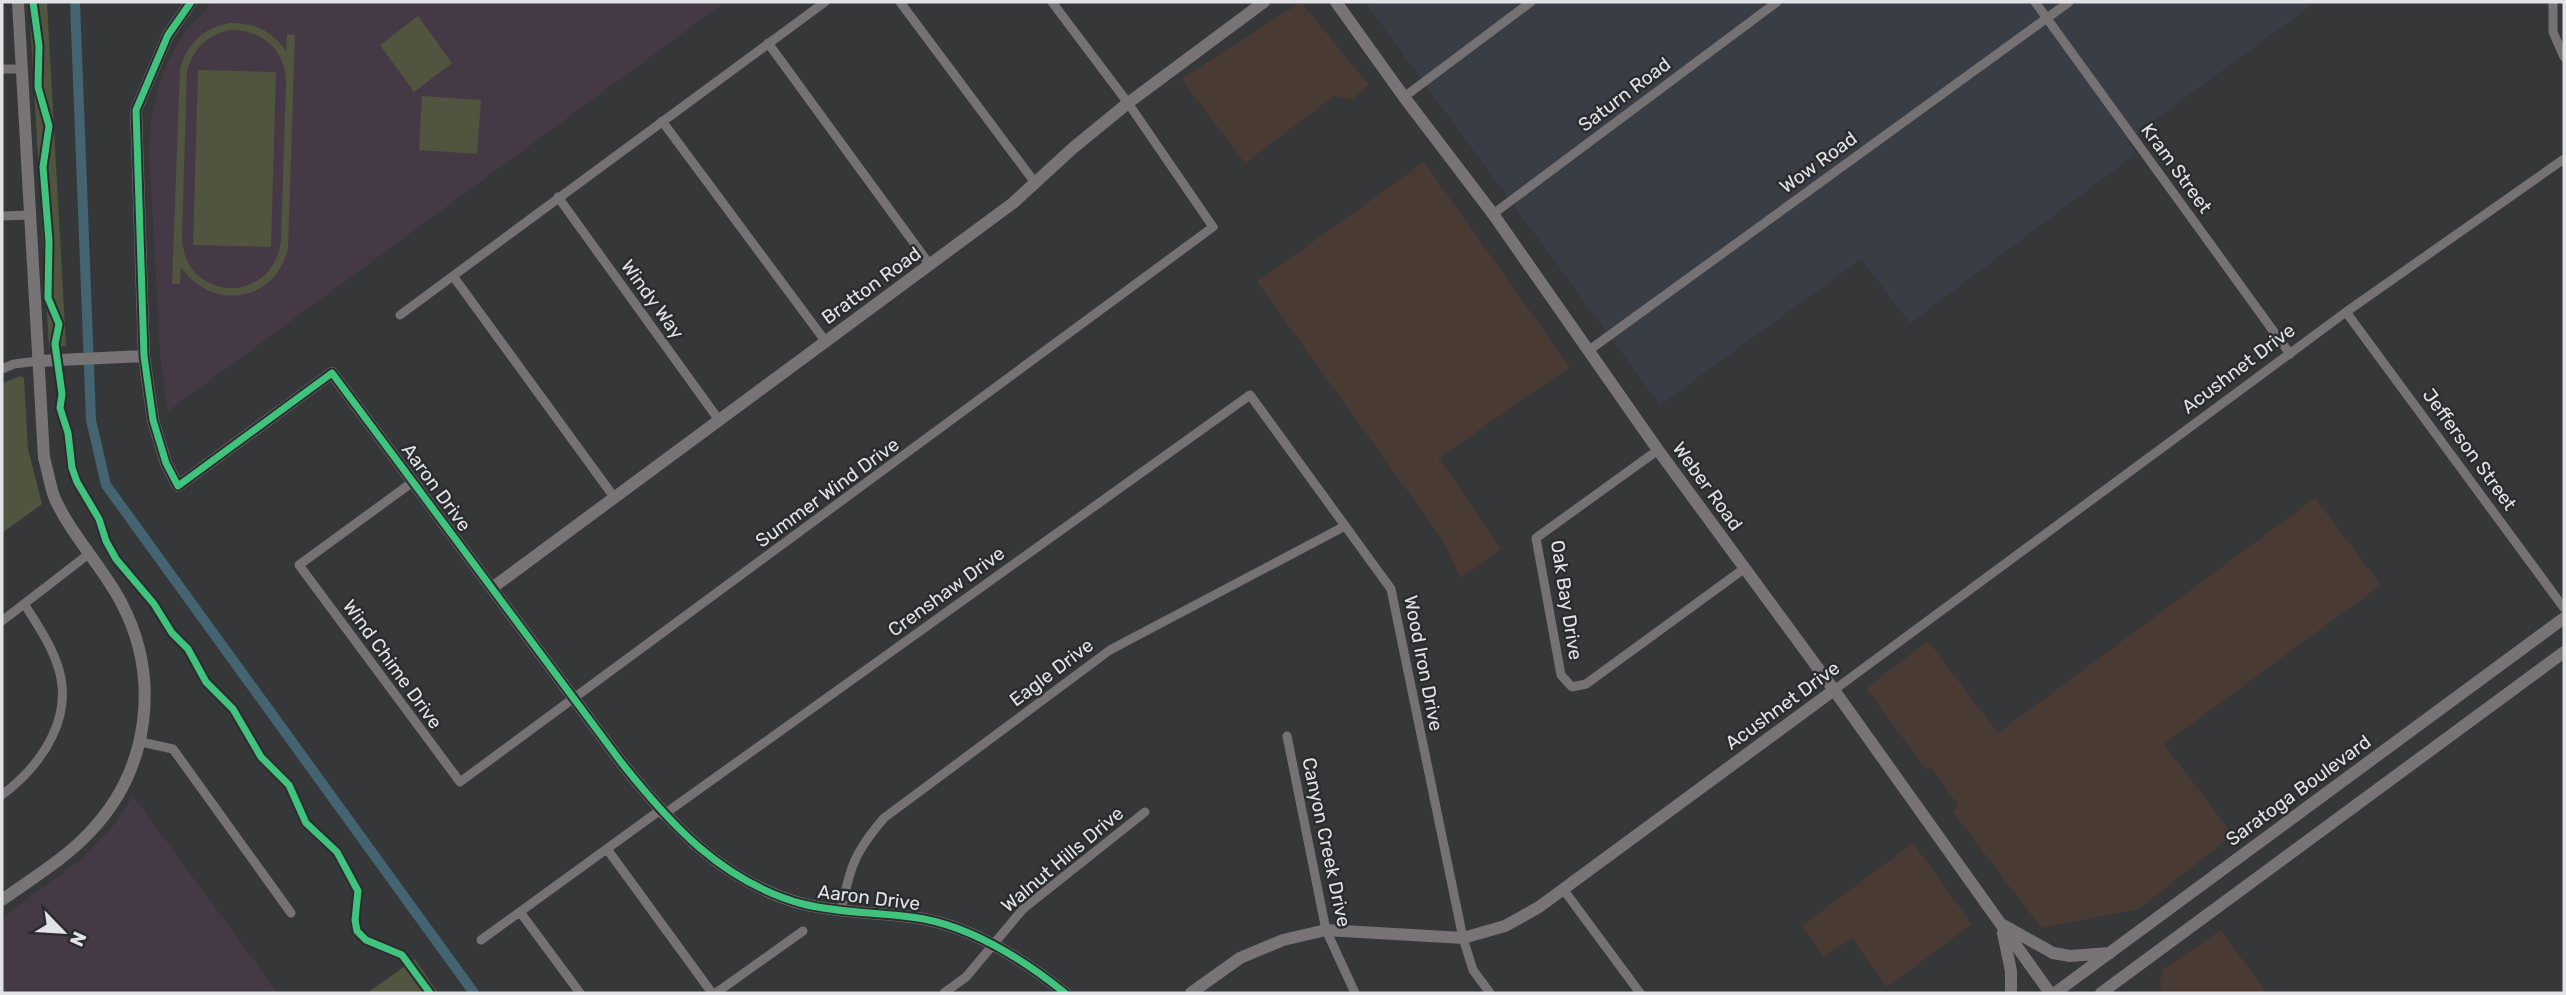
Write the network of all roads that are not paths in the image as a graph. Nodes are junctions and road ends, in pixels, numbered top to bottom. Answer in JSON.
{"nodes":[{"id":1,"x":18,"y":2,"type":"edge"},
{"id":2,"x":191,"y":2,"type":"edge"},
{"id":3,"x":825,"y":2,"type":"edge"},
{"id":4,"x":900,"y":2,"type":"edge"},
{"id":5,"x":1052,"y":2,"type":"edge"},
{"id":6,"x":1264,"y":2,"type":"edge"},
{"id":7,"x":1336,"y":2,"type":"edge"},
{"id":8,"x":1531,"y":2,"type":"edge"},
{"id":9,"x":1777,"y":2,"type":"edge"},
{"id":10,"x":2035,"y":2,"type":"edge"},
{"id":11,"x":2069,"y":2,"type":"edge"},
{"id":12,"x":2553,"y":2,"type":"edge"},
{"id":13,"x":2047,"y":18,"type":"junction"},
{"id":14,"x":768,"y":43,"type":"junction"},
{"id":15,"x":2564,"y":57,"type":"edge"},
{"id":16,"x":2,"y":69,"type":"edge"},
{"id":17,"x":23,"y":69,"type":"junction"},
{"id":18,"x":1404,"y":97,"type":"junction"},
{"id":19,"x":1128,"y":103,"type":"junction"},
{"id":20,"x":662,"y":121,"type":"junction"},
{"id":21,"x":2564,"y":159,"type":"edge"},
{"id":22,"x":1036,"y":184,"type":"junction"},
{"id":23,"x":558,"y":197,"type":"junction"},
{"id":24,"x":1493,"y":214,"type":"junction"},
{"id":25,"x":30,"y":215,"type":"junction"},
{"id":26,"x":2,"y":216,"type":"edge"},
{"id":27,"x":930,"y":265,"type":"junction"},
{"id":28,"x":453,"y":276,"type":"junction"},
{"id":29,"x":2346,"y":312,"type":"junction"},
{"id":30,"x":400,"y":315,"type":"dead end"},
{"id":31,"x":826,"y":342,"type":"junction"},
{"id":32,"x":1588,"y":351,"type":"junction"},
{"id":33,"x":2290,"y":354,"type":"junction"},
{"id":34,"x":144,"y":356,"type":"junction"},
{"id":35,"x":38,"y":361,"type":"junction"},
{"id":36,"x":2,"y":369,"type":"edge"},
{"id":37,"x":1250,"y":396,"type":"joint"},
{"id":38,"x":719,"y":420,"type":"junction"},
{"id":39,"x":1658,"y":450,"type":"junction"},
{"id":40,"x":414,"y":481,"type":"junction"},
{"id":41,"x":614,"y":497,"type":"junction"},
{"id":42,"x":1345,"y":526,"type":"junction"},
{"id":43,"x":90,"y":553,"type":"junction"},
{"id":44,"x":1745,"y":568,"type":"junction"},
{"id":45,"x":492,"y":588,"type":"junction"},
{"id":46,"x":25,"y":605,"type":"junction"},
{"id":47,"x":2564,"y":608,"type":"edge"},
{"id":48,"x":2564,"y":618,"type":"edge"},
{"id":49,"x":2,"y":621,"type":"edge"},
{"id":50,"x":2564,"y":652,"type":"edge"},
{"id":51,"x":1834,"y":690,"type":"junction"},
{"id":52,"x":574,"y":698,"type":"junction"},
{"id":53,"x":1287,"y":736,"type":"dead end"},
{"id":54,"x":141,"y":743,"type":"junction"},
{"id":55,"x":460,"y":782,"type":"joint"},
{"id":56,"x":2,"y":794,"type":"edge"},
{"id":57,"x":1145,"y":812,"type":"dead end"},
{"id":58,"x":661,"y":813,"type":"junction"},
{"id":59,"x":607,"y":849,"type":"junction"},
{"id":60,"x":1563,"y":889,"type":"junction"},
{"id":61,"x":2,"y":900,"type":"edge"},
{"id":62,"x":841,"y":911,"type":"junction"},
{"id":63,"x":520,"y":912,"type":"junction"},
{"id":64,"x":291,"y":913,"type":"dead end"},
{"id":65,"x":2000,"y":923,"type":"junction"},
{"id":66,"x":1326,"y":930,"type":"junction"},
{"id":67,"x":803,"y":931,"type":"dead end"},
{"id":68,"x":1463,"y":938,"type":"junction"},
{"id":69,"x":481,"y":940,"type":"dead end"},
{"id":70,"x":992,"y":945,"type":"junction"},
{"id":71,"x":2110,"y":953,"type":"junction"},
{"id":72,"x":2126,"y":975,"type":"junction"},
{"id":73,"x":580,"y":993,"type":"edge"},
{"id":74,"x":714,"y":993,"type":"edge"},
{"id":75,"x":944,"y":993,"type":"edge"},
{"id":76,"x":1065,"y":993,"type":"edge"},
{"id":77,"x":1191,"y":993,"type":"edge"},
{"id":78,"x":1355,"y":993,"type":"edge"},
{"id":79,"x":1490,"y":993,"type":"edge"},
{"id":80,"x":1640,"y":993,"type":"edge"},
{"id":81,"x":2011,"y":993,"type":"edge"},
{"id":82,"x":2050,"y":993,"type":"edge"},
{"id":83,"x":2055,"y":993,"type":"edge"},
{"id":84,"x":2101,"y":993,"type":"edge"},
{"id":85,"x":2115,"y":993,"type":"edge"}],
"edges":[{"from":1,"to":17,"type":"street"},
{"from":2,"to":34,"type":"street","name":"Aaron Drive"},
{"from":3,"to":14,"type":"street"},
{"from":4,"to":22,"type":"street"},
{"from":5,"to":19,"type":"street"},
{"from":6,"to":19,"type":"street","name":"Bratton Road"},
{"from":7,"to":18,"type":"street","name":"Weber Road"},
{"from":8,"to":18,"type":"street"},
{"from":9,"to":24,"type":"street","name":"Saturn Road"},
{"from":10,"to":13,"type":"street","name":"Kram Street"},
{"from":11,"to":13,"type":"street","name":"Wow Road"},
{"from":12,"to":15,"type":"street"},
{"from":13,"to":32,"type":"street","name":"Wow Road"},
{"from":13,"to":33,"type":"street","name":"Kram Street"},
{"from":14,"to":20,"type":"street"},
{"from":14,"to":27,"type":"street"},
{"from":16,"to":17,"type":"street"},
{"from":17,"to":25,"type":"street"},
{"from":18,"to":24,"type":"street","name":"Weber Road"},
{"from":19,"to":22,"type":"street","name":"Bratton Road"},
{"from":19,"to":52,"type":"street","name":"Summer Wind Drive"},
{"from":20,"to":23,"type":"street"},
{"from":20,"to":31,"type":"street"},
{"from":21,"to":29,"type":"street","name":"Acushnet Drive"},
{"from":22,"to":27,"type":"street","name":"Bratton Road"},
{"from":23,"to":28,"type":"street"},
{"from":23,"to":38,"type":"street","name":"Windy Way"},
{"from":24,"to":32,"type":"street","name":"Weber Road"},
{"from":25,"to":26,"type":"street"},
{"from":25,"to":35,"type":"street"},
{"from":27,"to":31,"type":"street","name":"Bratton Road"},
{"from":28,"to":30,"type":"street"},
{"from":28,"to":41,"type":"street"},
{"from":29,"to":33,"type":"street","name":"Acushnet Drive"},
{"from":29,"to":47,"type":"street","name":"Jefferson Street"},
{"from":31,"to":38,"type":"street","name":"Bratton Road"},
{"from":32,"to":39,"type":"street","name":"Weber Road"},
{"from":33,"to":51,"type":"street","name":"Acushnet Drive"},
{"from":34,"to":35,"type":"street"},
{"from":34,"to":40,"type":"street","name":"Aaron Drive"},
{"from":35,"to":36,"type":"street"},
{"from":35,"to":43,"type":"street"},
{"from":37,"to":42,"type":"street","name":"Wood Iron Drive"},
{"from":37,"to":58,"type":"street","name":"Crenshaw Drive"},
{"from":38,"to":41,"type":"street","name":"Bratton Road"},
{"from":39,"to":44,"type":"street","name":"Weber Road"},
{"from":39,"to":44,"type":"street","name":"Oak Bay Drive"},
{"from":40,"to":45,"type":"street","name":"Aaron Drive"},
{"from":40,"to":55,"type":"street","name":"Wind Chime Drive"},
{"from":41,"to":45,"type":"street","name":"Bratton Road"},
{"from":42,"to":62,"type":"street","name":"Eagle Drive"},
{"from":42,"to":68,"type":"street","name":"Wood Iron Drive"},
{"from":43,"to":46,"type":"street"},
{"from":43,"to":54,"type":"street"},
{"from":44,"to":51,"type":"street","name":"Weber Road"},
{"from":45,"to":52,"type":"street","name":"Aaron Drive"},
{"from":46,"to":49,"type":"street"},
{"from":46,"to":56,"type":"street"},
{"from":48,"to":71,"type":"street","name":"Saratoga Boulevard"},
{"from":50,"to":72,"type":"street"},
{"from":51,"to":60,"type":"street","name":"Acushnet Drive"},
{"from":51,"to":65,"type":"street","name":"Weber Road"},
{"from":52,"to":55,"type":"street","name":"Summer Wind Drive"},
{"from":52,"to":58,"type":"street","name":"Aaron Drive"},
{"from":53,"to":66,"type":"street","name":"Canyon Creek Drive"},
{"from":54,"to":61,"type":"street"},
{"from":54,"to":64,"type":"street"},
{"from":57,"to":70,"type":"street","name":"Walnut Hills Drive"},
{"from":58,"to":59,"type":"street","name":"Crenshaw Drive"},
{"from":58,"to":62,"type":"street","name":"Aaron Drive"},
{"from":59,"to":63,"type":"street","name":"Crenshaw Drive"},
{"from":59,"to":74,"type":"street"},
{"from":60,"to":68,"type":"street","name":"Acushnet Drive"},
{"from":60,"to":80,"type":"street"},
{"from":62,"to":70,"type":"street","name":"Aaron Drive"},
{"from":63,"to":69,"type":"street","name":"Crenshaw Drive"},
{"from":63,"to":73,"type":"street"},
{"from":65,"to":71,"type":"street"},
{"from":65,"to":81,"type":"street"},
{"from":65,"to":82,"type":"street","name":"Weber Road"},
{"from":66,"to":68,"type":"street","name":"Acushnet Drive"},
{"from":66,"to":77,"type":"street","name":"Acushnet Drive"},
{"from":66,"to":78,"type":"street","name":"Canyon Creek Drive"},
{"from":67,"to":74,"type":"street"},
{"from":68,"to":79,"type":"street","name":"Wood Iron Drive"},
{"from":70,"to":75,"type":"street","name":"Walnut Hills Drive"},
{"from":70,"to":76,"type":"street","name":"Aaron Drive"},
{"from":71,"to":83,"type":"street","name":"Saratoga Boulevard"},
{"from":72,"to":84,"type":"street"},
{"from":72,"to":85,"type":"street"}]}
